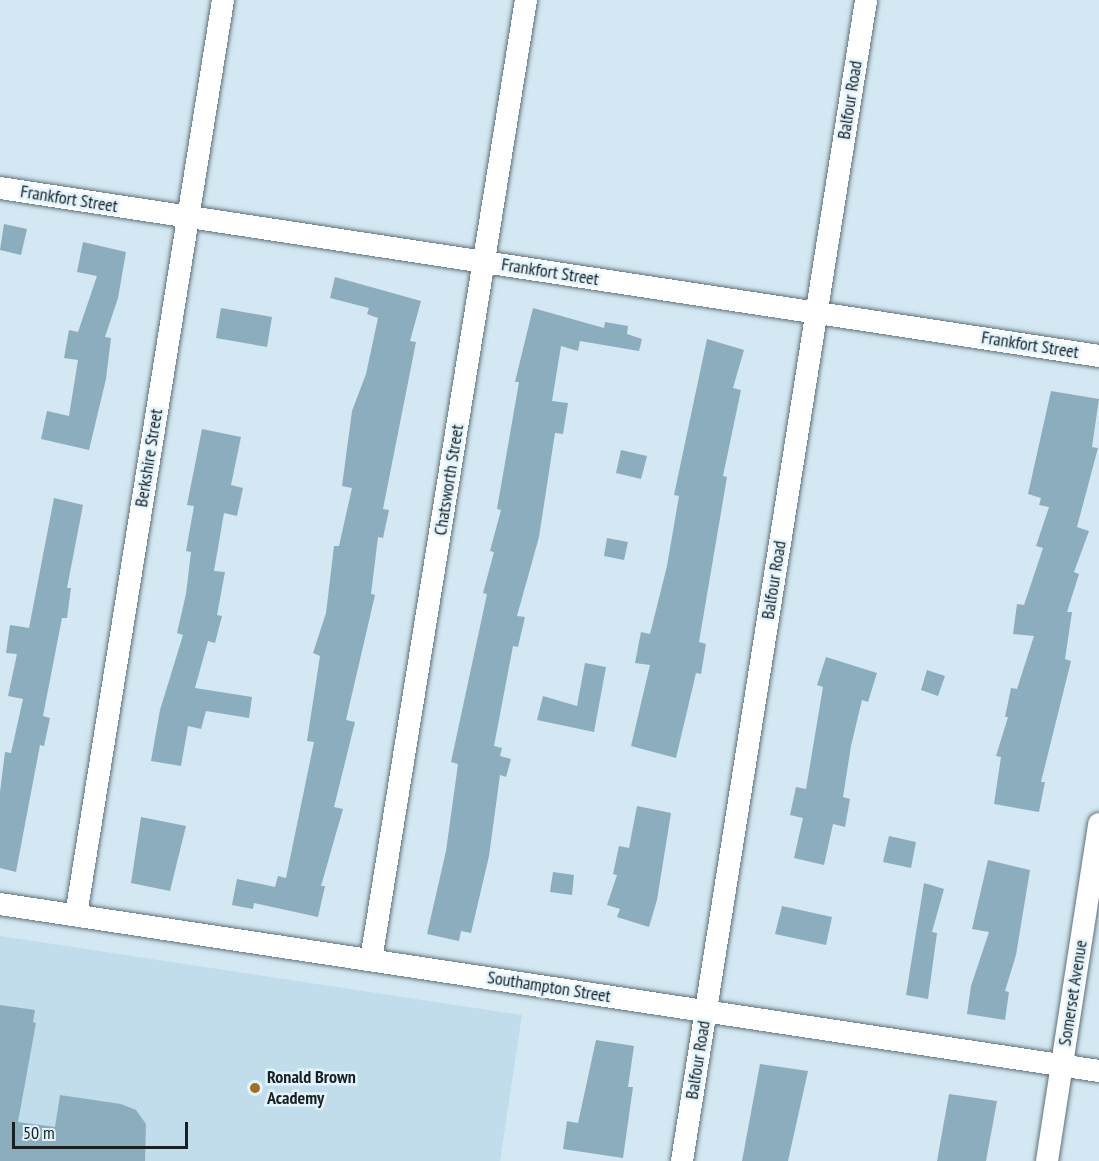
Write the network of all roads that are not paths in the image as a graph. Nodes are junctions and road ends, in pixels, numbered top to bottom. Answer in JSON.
{"nodes":[{"id":1,"x":223,"y":0,"type":"edge"},
{"id":2,"x":526,"y":0,"type":"edge"},
{"id":3,"x":866,"y":0,"type":"edge"},
{"id":4,"x":0,"y":188,"type":"edge"},
{"id":5,"x":188,"y":217,"type":"junction"},
{"id":6,"x":484,"y":262,"type":"junction"},
{"id":7,"x":816,"y":313,"type":"junction"},
{"id":8,"x":1099,"y":356,"type":"edge"},
{"id":9,"x":1099,"y":824,"type":"edge"},
{"id":10,"x":0,"y":904,"type":"edge"},
{"id":11,"x":76,"y":915,"type":"junction"},
{"id":12,"x":371,"y":960,"type":"junction"},
{"id":13,"x":706,"y":1011,"type":"junction"},
{"id":14,"x":1062,"y":1065,"type":"junction"},
{"id":15,"x":1099,"y":1071,"type":"edge"},
{"id":16,"x":682,"y":1161,"type":"edge"},
{"id":17,"x":1047,"y":1161,"type":"edge"}],
"edges":[{"from":1,"to":5,"type":"street","name":"Berkshire Street"},
{"from":2,"to":6,"type":"street","name":"Chatsworth Street"},
{"from":3,"to":7,"type":"street","name":"Balfour Road"},
{"from":4,"to":5,"type":"street","name":"Frankfort Street"},
{"from":5,"to":6,"type":"street","name":"Frankfort Street"},
{"from":5,"to":11,"type":"street","name":"Berkshire Street"},
{"from":6,"to":7,"type":"street","name":"Frankfort Street"},
{"from":6,"to":12,"type":"street","name":"Chatsworth Street"},
{"from":7,"to":8,"type":"street","name":"Frankfort Street"},
{"from":7,"to":13,"type":"street","name":"Balfour Road"},
{"from":9,"to":14,"type":"street","name":"Somerset Avenue"},
{"from":10,"to":11,"type":"street","name":"Southampton Street"},
{"from":11,"to":12,"type":"street","name":"Southampton Street"},
{"from":12,"to":13,"type":"street","name":"Southampton Street"},
{"from":13,"to":14,"type":"street","name":"Southampton Street"},
{"from":13,"to":16,"type":"street","name":"Balfour Road"},
{"from":14,"to":15,"type":"street","name":"Southampton Street"},
{"from":14,"to":17,"type":"street","name":"Somerset Avenue"}]}
